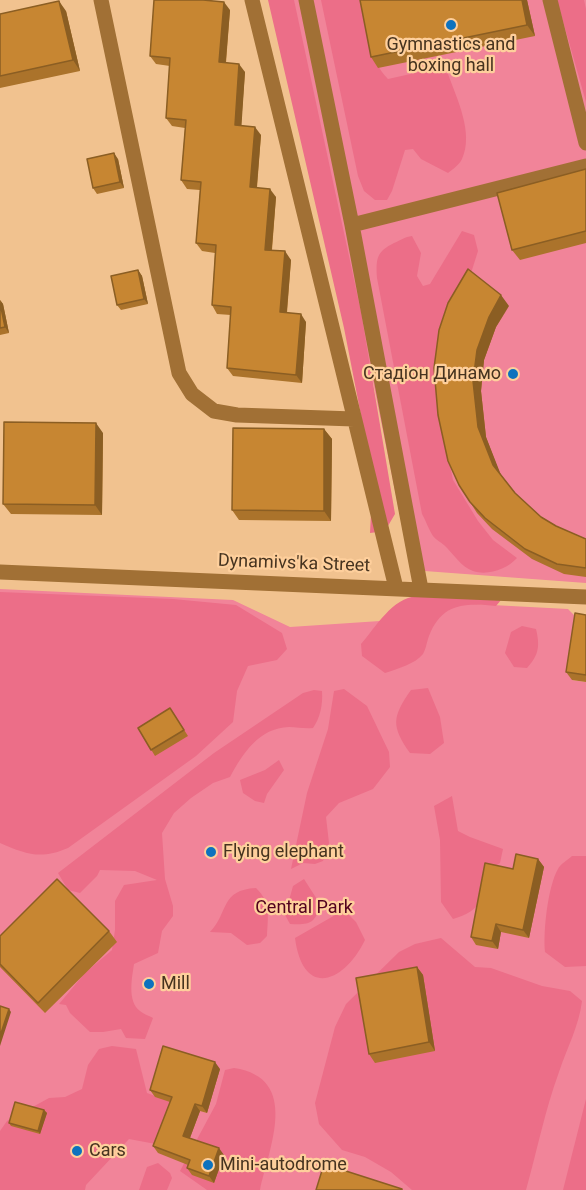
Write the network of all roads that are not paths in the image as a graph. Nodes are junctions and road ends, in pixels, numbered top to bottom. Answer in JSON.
{"nodes":[{"id":1,"x":100,"y":0,"type":"edge"},
{"id":2,"x":252,"y":0,"type":"edge"},
{"id":3,"x":306,"y":0,"type":"edge"},
{"id":4,"x":550,"y":0,"type":"edge"},
{"id":5,"x":586,"y":143,"type":"edge"},
{"id":6,"x":586,"y":166,"type":"edge"},
{"id":7,"x":352,"y":225,"type":"junction"},
{"id":8,"x":354,"y":419,"type":"junction"},
{"id":9,"x":0,"y":572,"type":"edge"},
{"id":10,"x":396,"y":588,"type":"junction"},
{"id":11,"x":421,"y":589,"type":"junction"},
{"id":12,"x":586,"y":597,"type":"edge"}],
"edges":[{"from":1,"to":8,"type":"street"},
{"from":2,"to":8,"type":"street"},
{"from":3,"to":7,"type":"street"},
{"from":4,"to":5,"type":"street"},
{"from":6,"to":7,"type":"street"},
{"from":7,"to":11,"type":"street"},
{"from":8,"to":10,"type":"street"},
{"from":9,"to":10,"type":"street","name":"Dynamivs'ka Street"},
{"from":10,"to":11,"type":"street","name":"Dynamivs'ka Street"},
{"from":11,"to":12,"type":"street","name":"Dynamivs'ka Street"}]}
